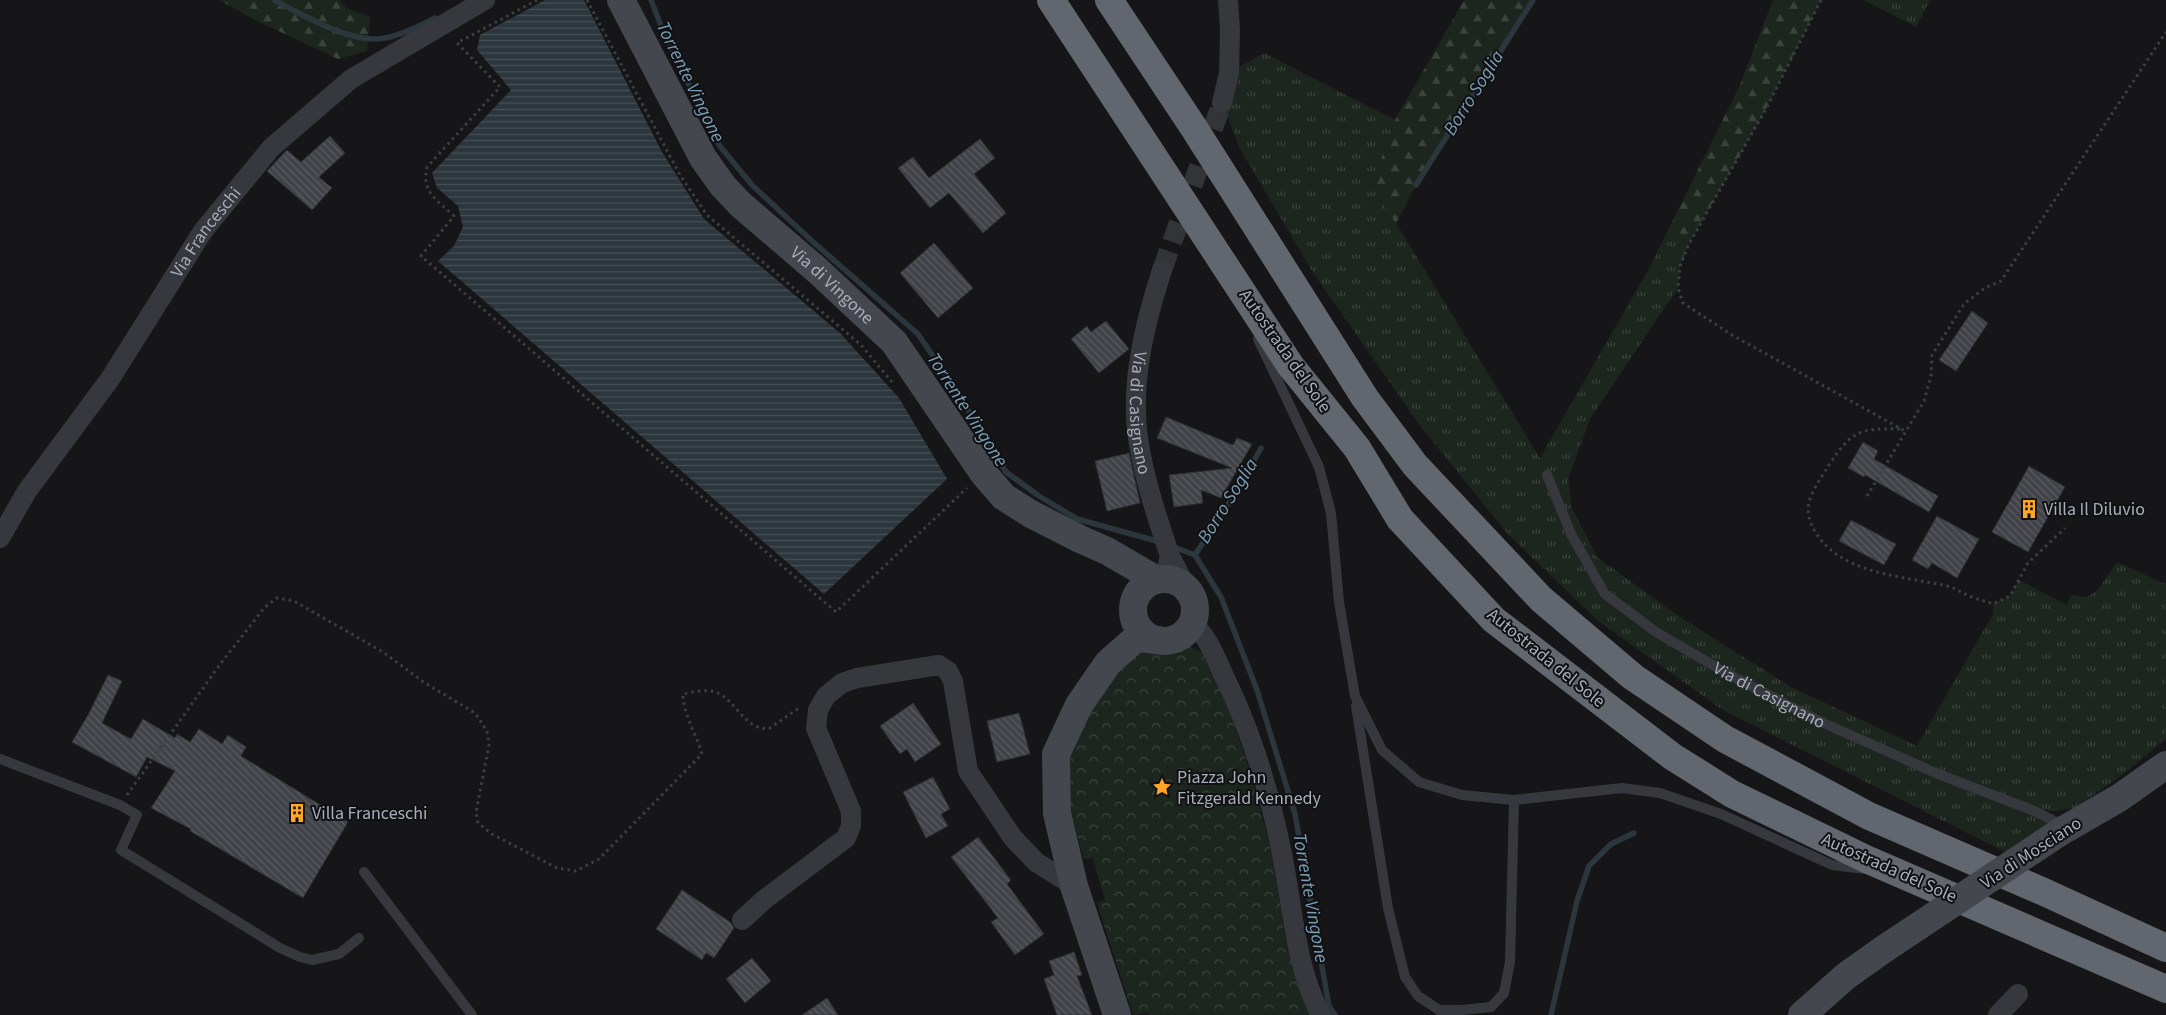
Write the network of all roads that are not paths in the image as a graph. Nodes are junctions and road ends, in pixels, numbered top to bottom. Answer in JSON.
{"nodes":[{"id":1,"x":485,"y":0,"type":"edge"},
{"id":2,"x":621,"y":0,"type":"edge"},
{"id":3,"x":1051,"y":0,"type":"edge"},
{"id":4,"x":1109,"y":0,"type":"edge"},
{"id":5,"x":1118,"y":0,"type":"edge"},
{"id":6,"x":1228,"y":0,"type":"edge"},
{"id":7,"x":1222,"y":104,"type":"tunnel mouth"},
{"id":8,"x":1194,"y":128,"type":"junction"},
{"id":9,"x":1215,"y":250,"type":"junction"},
{"id":10,"x":1162,"y":270,"type":"tunnel mouth"},
{"id":11,"x":1547,"y":476,"type":"dead end"},
{"id":12,"x":0,"y":538,"type":"edge"},
{"id":13,"x":1080,"y":539,"type":"junction"},
{"id":14,"x":1164,"y":572,"type":"junction"},
{"id":15,"x":1134,"y":602,"type":"junction"},
{"id":16,"x":1192,"y":624,"type":"junction"},
{"id":17,"x":1157,"y":640,"type":"junction"},
{"id":18,"x":1108,"y":663,"type":"junction"},
{"id":19,"x":1355,"y":696,"type":"junction"},
{"id":20,"x":0,"y":759,"type":"edge"},
{"id":21,"x":2166,"y":765,"type":"edge"},
{"id":22,"x":1514,"y":800,"type":"junction"},
{"id":23,"x":2064,"y":830,"type":"junction"},
{"id":24,"x":364,"y":872,"type":"dead end"},
{"id":25,"x":1895,"y":872,"type":"junction"},
{"id":26,"x":1074,"y":886,"type":"junction"},
{"id":27,"x":742,"y":920,"type":"dead end"},
{"id":28,"x":359,"y":938,"type":"dead end"},
{"id":29,"x":2166,"y":948,"type":"edge"},
{"id":30,"x":2166,"y":989,"type":"edge"},
{"id":31,"x":2018,"y":994,"type":"dead end"},
{"id":32,"x":1447,"y":1012,"type":"edge"},
{"id":33,"x":472,"y":1015,"type":"edge"},
{"id":34,"x":1117,"y":1015,"type":"edge"},
{"id":35,"x":1321,"y":1015,"type":"edge"},
{"id":36,"x":1802,"y":1015,"type":"edge"},
{"id":37,"x":1998,"y":1015,"type":"edge"}],
"edges":[{"from":1,"to":12,"type":"street","name":"Via Franceschi"},
{"from":2,"to":13,"type":"street","name":"Via di Vingone"},
{"from":3,"to":9,"type":"highway","name":"Autostrada del Sole"},
{"from":4,"to":8,"type":"highway"},
{"from":5,"to":8,"type":"lane"},
{"from":6,"to":7,"type":"street"},
{"from":8,"to":29,"type":"highway"},
{"from":9,"to":19,"type":"lane"},
{"from":9,"to":25,"type":"highway","name":"Autostrada del Sole"},
{"from":10,"to":14,"type":"street","name":"Via di Casignano"},
{"from":11,"to":23,"type":"lane","name":"Via di Casignano"},
{"from":13,"to":14,"type":"street","name":"Via di Vingone"},
{"from":13,"to":15,"type":"street","name":"Via di Vingone"},
{"from":14,"to":15,"type":"street"},
{"from":14,"to":16,"type":"street"},
{"from":15,"to":17,"type":"street"},
{"from":15,"to":18,"type":"street"},
{"from":16,"to":17,"type":"street"},
{"from":16,"to":35,"type":"street"},
{"from":17,"to":18,"type":"street"},
{"from":18,"to":26,"type":"street"},
{"from":19,"to":22,"type":"lane"},
{"from":19,"to":32,"type":"lane"},
{"from":20,"to":28,"type":"lane"},
{"from":21,"to":23,"type":"street","name":"Via di Mosciano"},
{"from":22,"to":25,"type":"lane"},
{"from":22,"to":32,"type":"lane"},
{"from":23,"to":36,"type":"street","name":"Via di Mosciano","bridge":true},
{"from":24,"to":33,"type":"lane"},
{"from":25,"to":30,"type":"highway","name":"Autostrada del Sole"},
{"from":26,"to":27,"type":"street"},
{"from":26,"to":34,"type":"street"},
{"from":31,"to":37,"type":"street"}]}
